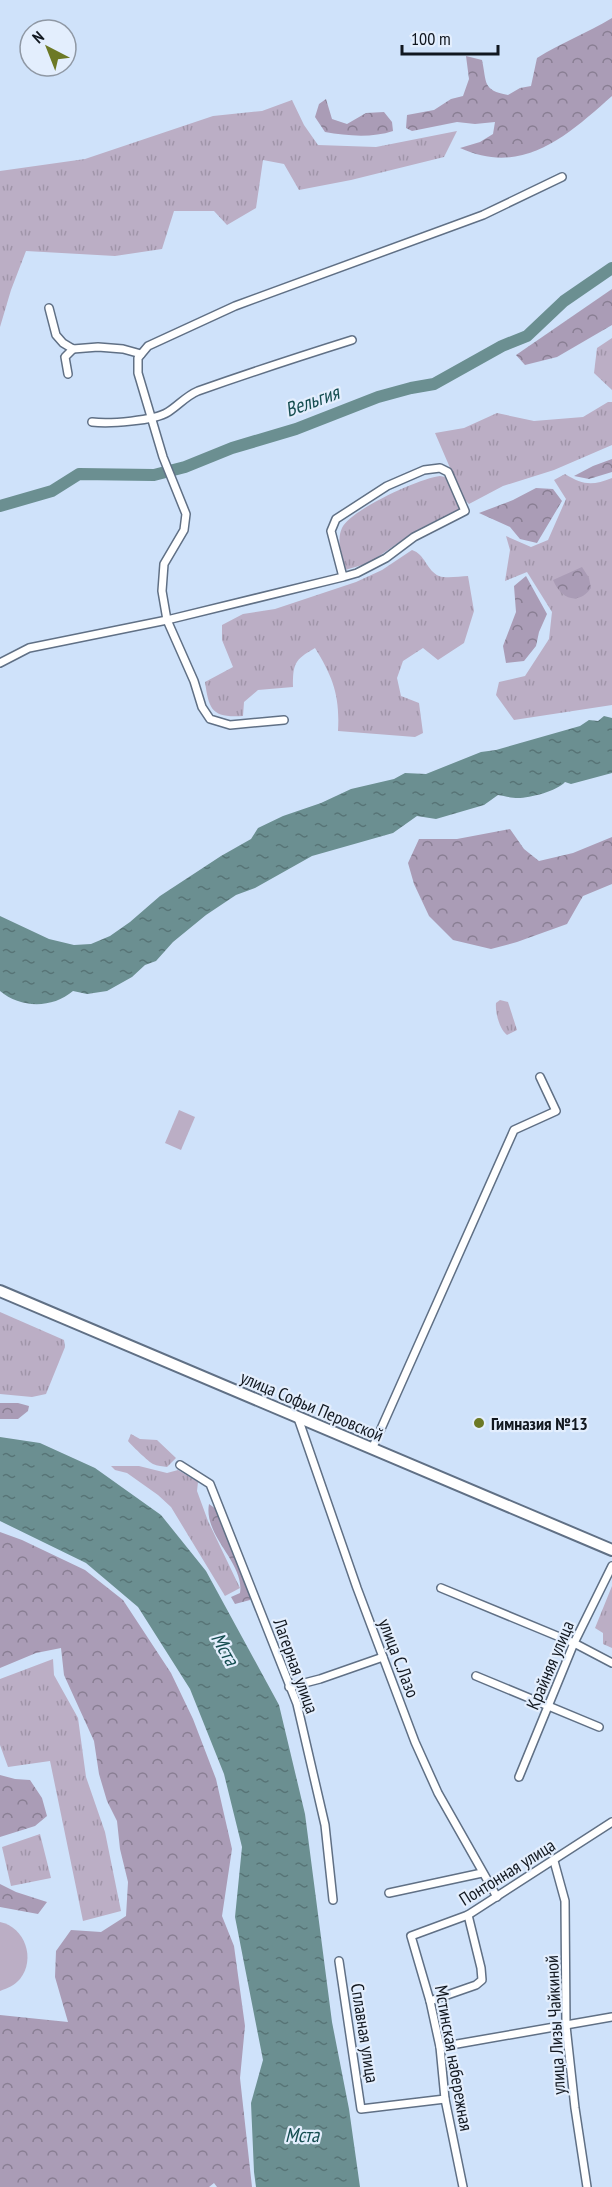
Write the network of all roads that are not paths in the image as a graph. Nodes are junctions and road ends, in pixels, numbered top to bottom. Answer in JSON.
{"nodes":[{"id":1,"x":562,"y":177,"type":"dead end"},
{"id":2,"x":49,"y":308,"type":"dead end"},
{"id":3,"x":352,"y":340,"type":"dead end"},
{"id":4,"x":73,"y":349,"type":"junction"},
{"id":5,"x":141,"y":354,"type":"junction"},
{"id":6,"x":68,"y":374,"type":"dead end"},
{"id":7,"x":152,"y":418,"type":"junction"},
{"id":8,"x":92,"y":422,"type":"dead end"},
{"id":9,"x":343,"y":577,"type":"junction"},
{"id":10,"x":167,"y":620,"type":"junction"},
{"id":11,"x":0,"y":663,"type":"edge"},
{"id":12,"x":284,"y":720,"type":"dead end"},
{"id":13,"x":540,"y":1077,"type":"dead end"},
{"id":14,"x":0,"y":1291,"type":"edge"},
{"id":15,"x":298,"y":1418,"type":"junction"},
{"id":16,"x":372,"y":1449,"type":"junction"},
{"id":17,"x":180,"y":1465,"type":"dead end"},
{"id":18,"x":612,"y":1550,"type":"edge"},
{"id":19,"x":612,"y":1566,"type":"edge"},
{"id":20,"x":441,"y":1588,"type":"dead end"},
{"id":21,"x":574,"y":1642,"type":"junction"},
{"id":22,"x":383,"y":1657,"type":"junction"},
{"id":23,"x":612,"y":1663,"type":"edge"},
{"id":24,"x":476,"y":1676,"type":"dead end"},
{"id":25,"x":289,"y":1687,"type":"junction"},
{"id":26,"x":550,"y":1705,"type":"junction"},
{"id":27,"x":599,"y":1727,"type":"dead end"},
{"id":28,"x":519,"y":1777,"type":"dead end"},
{"id":29,"x":612,"y":1822,"type":"edge"},
{"id":30,"x":554,"y":1861,"type":"junction"},
{"id":31,"x":482,"y":1873,"type":"junction"},
{"id":32,"x":389,"y":1893,"type":"dead end"},
{"id":33,"x":497,"y":1898,"type":"junction"},
{"id":34,"x":333,"y":1900,"type":"dead end"},
{"id":35,"x":468,"y":1915,"type":"junction"},
{"id":36,"x":411,"y":1936,"type":"joint"},
{"id":37,"x":339,"y":1961,"type":"dead end"},
{"id":38,"x":430,"y":2001,"type":"junction"},
{"id":39,"x":612,"y":2017,"type":"edge"},
{"id":40,"x":566,"y":2026,"type":"junction"},
{"id":41,"x":440,"y":2047,"type":"junction"},
{"id":42,"x":445,"y":2099,"type":"junction"},
{"id":43,"x":463,"y":2187,"type":"edge"},
{"id":44,"x":587,"y":2187,"type":"edge"}],
"edges":[{"from":1,"to":5,"type":"street"},
{"from":2,"to":4,"type":"street"},
{"from":3,"to":7,"type":"street"},
{"from":4,"to":5,"type":"street"},
{"from":4,"to":6,"type":"street"},
{"from":5,"to":7,"type":"street"},
{"from":7,"to":8,"type":"street"},
{"from":7,"to":10,"type":"street"},
{"from":9,"to":9,"type":"street"},
{"from":9,"to":10,"type":"street"},
{"from":10,"to":11,"type":"street"},
{"from":10,"to":12,"type":"street"},
{"from":13,"to":16,"type":"street"},
{"from":14,"to":15,"type":"main road","name":"улица Софьи Перовской"},
{"from":15,"to":16,"type":"main road","name":"улица Софьи Перовской"},
{"from":15,"to":22,"type":"street","name":"улица С.Лазо"},
{"from":16,"to":18,"type":"main road","name":"улица Софьи Перовской"},
{"from":17,"to":25,"type":"street","name":"Лагерная улица"},
{"from":19,"to":21,"type":"street","name":"Крайняя улица"},
{"from":20,"to":21,"type":"street"},
{"from":21,"to":23,"type":"street"},
{"from":21,"to":26,"type":"street","name":"Крайняя улица"},
{"from":22,"to":25,"type":"street"},
{"from":22,"to":31,"type":"street","name":"улица С.Лазо"},
{"from":24,"to":26,"type":"street"},
{"from":25,"to":34,"type":"street","name":"Лагерная улица"},
{"from":26,"to":27,"type":"street"},
{"from":26,"to":28,"type":"street","name":"Крайняя улица"},
{"from":29,"to":30,"type":"street","name":"Понтонная улица"},
{"from":30,"to":33,"type":"street","name":"Понтонная улица"},
{"from":30,"to":40,"type":"street","name":"улица Лизы Чайкиной"},
{"from":31,"to":32,"type":"street"},
{"from":31,"to":33,"type":"street","name":"улица С.Лазо"},
{"from":33,"to":35,"type":"street","name":"Понтонная улица"},
{"from":35,"to":36,"type":"street","name":"Понтонная улица"},
{"from":35,"to":38,"type":"street"},
{"from":36,"to":38,"type":"street","name":"Мстинская набережная"},
{"from":37,"to":42,"type":"street","name":"Сплавная улица"},
{"from":38,"to":41,"type":"street","name":"Мстинская набережная"},
{"from":39,"to":40,"type":"street"},
{"from":40,"to":41,"type":"street"},
{"from":40,"to":44,"type":"street","name":"улица Лизы Чайкиной"},
{"from":41,"to":42,"type":"street","name":"Мстинская набережная"},
{"from":42,"to":43,"type":"street","name":"Мстинская набережная"}]}
